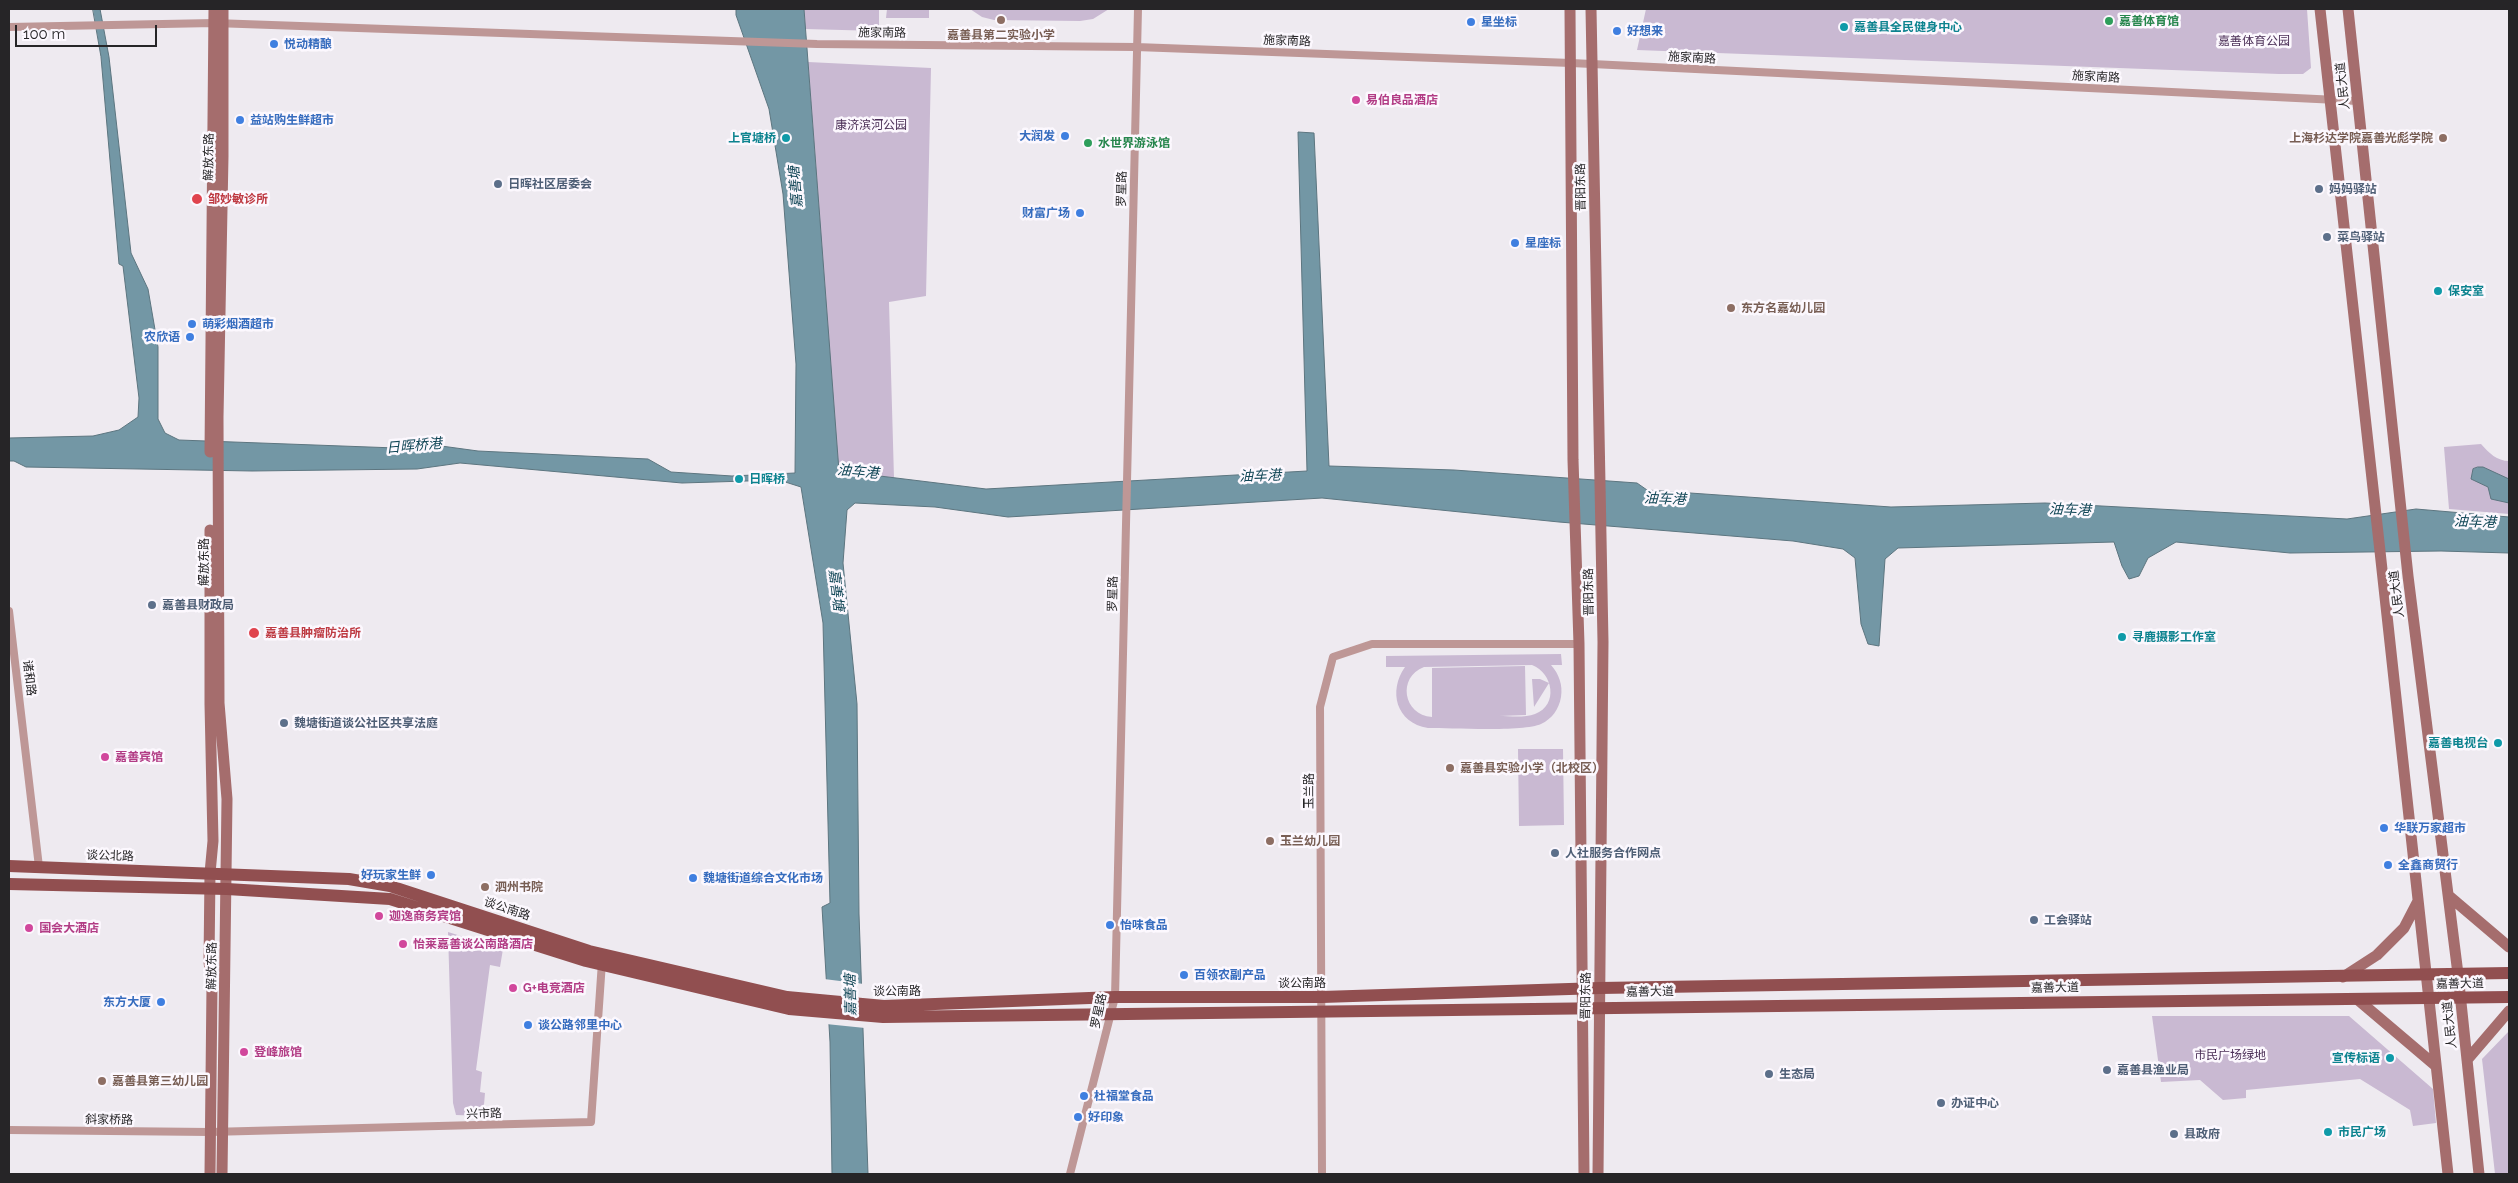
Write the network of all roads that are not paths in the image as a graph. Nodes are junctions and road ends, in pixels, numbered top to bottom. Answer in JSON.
{"nodes":[{"id":1,"x":214,"y":9,"type":"edge"},
{"id":2,"x":223,"y":9,"type":"edge"},
{"id":3,"x":1138,"y":9,"type":"edge"},
{"id":4,"x":1570,"y":9,"type":"edge"},
{"id":5,"x":1591,"y":9,"type":"edge"},
{"id":6,"x":2320,"y":9,"type":"edge"},
{"id":7,"x":2348,"y":9,"type":"edge"},
{"id":8,"x":219,"y":23,"type":"junction"},
{"id":9,"x":9,"y":27,"type":"edge"},
{"id":10,"x":1136,"y":47,"type":"junction"},
{"id":11,"x":1571,"y":63,"type":"junction"},
{"id":12,"x":1592,"y":64,"type":"junction"},
{"id":13,"x":2330,"y":99,"type":"junction"},
{"id":14,"x":2358,"y":101,"type":"junction"},
{"id":15,"x":214,"y":494,"type":"junction"},
{"id":16,"x":9,"y":611,"type":"edge"},
{"id":17,"x":1579,"y":644,"type":"junction"},
{"id":18,"x":9,"y":866,"type":"edge"},
{"id":19,"x":39,"y":867,"type":"junction"},
{"id":20,"x":210,"y":873,"type":"junction"},
{"id":21,"x":226,"y":873,"type":"junction"},
{"id":22,"x":9,"y":884,"type":"edge"},
{"id":23,"x":210,"y":889,"type":"junction"},
{"id":24,"x":227,"y":889,"type":"junction"},
{"id":25,"x":2448,"y":896,"type":"junction"},
{"id":26,"x":2418,"y":900,"type":"junction"},
{"id":27,"x":2509,"y":947,"type":"edge"},
{"id":28,"x":603,"y":959,"type":"junction"},
{"id":29,"x":2509,"y":973,"type":"edge"},
{"id":30,"x":2458,"y":974,"type":"junction"},
{"id":31,"x":2426,"y":975,"type":"junction"},
{"id":32,"x":2343,"y":977,"type":"junction"},
{"id":33,"x":1600,"y":988,"type":"junction"},
{"id":34,"x":1582,"y":989,"type":"junction"},
{"id":35,"x":1115,"y":997,"type":"junction"},
{"id":36,"x":1322,"y":997,"type":"junction"},
{"id":37,"x":2509,"y":997,"type":"edge"},
{"id":38,"x":2429,"y":998,"type":"junction"},
{"id":39,"x":2461,"y":998,"type":"junction"},
{"id":40,"x":2357,"y":999,"type":"junction"},
{"id":41,"x":1583,"y":1007,"type":"junction"},
{"id":42,"x":1600,"y":1007,"type":"junction"},
{"id":43,"x":883,"y":1011,"type":"junction"},
{"id":44,"x":2509,"y":1011,"type":"edge"},
{"id":45,"x":1111,"y":1012,"type":"junction"},
{"id":46,"x":1322,"y":1012,"type":"junction"},
{"id":47,"x":2467,"y":1060,"type":"junction"},
{"id":48,"x":2436,"y":1066,"type":"junction"},
{"id":49,"x":9,"y":1130,"type":"edge"},
{"id":50,"x":216,"y":1132,"type":"junction"},
{"id":51,"x":210,"y":1174,"type":"edge"},
{"id":52,"x":222,"y":1174,"type":"edge"},
{"id":53,"x":1070,"y":1174,"type":"edge"},
{"id":54,"x":1322,"y":1174,"type":"edge"},
{"id":55,"x":1584,"y":1174,"type":"edge"},
{"id":56,"x":1598,"y":1174,"type":"edge"},
{"id":57,"x":2448,"y":1174,"type":"edge"},
{"id":58,"x":2479,"y":1174,"type":"edge"}],
"edges":[{"from":1,"to":8,"type":"main road","name":"解放东路"},
{"from":2,"to":8,"type":"main road","name":"解放东路"},
{"from":3,"to":10,"type":"street","name":"罗星路"},
{"from":4,"to":11,"type":"main road","name":"晋阳东路"},
{"from":5,"to":12,"type":"main road","name":"晋阳东路"},
{"from":6,"to":13,"type":"main road","name":"人民大道"},
{"from":7,"to":14,"type":"main road","name":"人民大道"},
{"from":8,"to":9,"type":"street","name":"施家南路"},
{"from":8,"to":10,"type":"street","name":"施家南路"},
{"from":8,"to":15,"type":"main road","name":"解放东路"},
{"from":10,"to":11,"type":"street","name":"施家南路"},
{"from":10,"to":35,"type":"street","name":"罗星路"},
{"from":11,"to":12,"type":"street","name":"施家南路"},
{"from":11,"to":17,"type":"main road","name":"晋阳东路"},
{"from":12,"to":13,"type":"street","name":"施家南路"},
{"from":12,"to":33,"type":"main road","name":"晋阳东路"},
{"from":13,"to":14,"type":"street","name":"施家南路"},
{"from":13,"to":26,"type":"main road","name":"人民大道"},
{"from":14,"to":25,"type":"main road","name":"人民大道"},
{"from":15,"to":20,"type":"main road","name":"解放东路"},
{"from":15,"to":21,"type":"main road","name":"解放东路"},
{"from":16,"to":19,"type":"street","name":"诸和路"},
{"from":17,"to":34,"type":"main road","name":"晋阳东路"},
{"from":17,"to":36,"type":"street","name":"玉兰路"},
{"from":18,"to":19,"type":"main road","name":"谈公北路"},
{"from":19,"to":20,"type":"main road","name":"谈公北路"},
{"from":20,"to":21,"type":"main road","name":"谈公南路"},
{"from":20,"to":23,"type":"main road","name":"解放东路"},
{"from":21,"to":24,"type":"main road","name":"解放东路"},
{"from":21,"to":28,"type":"main road","name":"谈公南路"},
{"from":22,"to":23,"type":"main road"},
{"from":23,"to":24,"type":"main road","name":"谈公南路"},
{"from":23,"to":50,"type":"main road","name":"解放东路"},
{"from":24,"to":28,"type":"main road","name":"谈公南路"},
{"from":24,"to":50,"type":"main road","name":"解放东路"},
{"from":25,"to":27,"type":"main road"},
{"from":25,"to":30,"type":"main road","name":"人民大道"},
{"from":26,"to":31,"type":"main road","name":"人民大道"},
{"from":26,"to":32,"type":"main road"},
{"from":28,"to":43,"type":"main road","name":"谈公南路"},
{"from":28,"to":50,"type":"street","name":"兴市路"},
{"from":29,"to":30,"type":"main road","name":"嘉善大道"},
{"from":30,"to":31,"type":"main road","name":"嘉善大道"},
{"from":30,"to":39,"type":"main road","name":"人民大道"},
{"from":31,"to":32,"type":"main road","name":"嘉善大道"},
{"from":31,"to":38,"type":"main road","name":"人民大道"},
{"from":32,"to":33,"type":"main road","name":"嘉善大道"},
{"from":33,"to":34,"type":"main road","name":"谈公南路"},
{"from":33,"to":42,"type":"main road","name":"晋阳东路"},
{"from":34,"to":36,"type":"main road","name":"谈公南路"},
{"from":34,"to":41,"type":"main road","name":"晋阳东路"},
{"from":35,"to":36,"type":"main road","name":"谈公南路"},
{"from":35,"to":43,"type":"main road","name":"谈公南路"},
{"from":35,"to":45,"type":"street","name":"罗星路"},
{"from":36,"to":46,"type":"street","name":"玉兰路"},
{"from":37,"to":39,"type":"main road","name":"嘉善大道"},
{"from":38,"to":39,"type":"main road","name":"嘉善大道"},
{"from":38,"to":40,"type":"main road","name":"嘉善大道"},
{"from":38,"to":48,"type":"main road","name":"人民大道"},
{"from":39,"to":47,"type":"main road","name":"人民大道"},
{"from":40,"to":42,"type":"main road","name":"嘉善大道"},
{"from":40,"to":48,"type":"main road"},
{"from":41,"to":42,"type":"main road","name":"谈公南路"},
{"from":41,"to":46,"type":"main road","name":"谈公南路"},
{"from":41,"to":55,"type":"main road","name":"晋阳东路"},
{"from":42,"to":56,"type":"main road","name":"晋阳东路"},
{"from":43,"to":45,"type":"main road","name":"谈公南路"},
{"from":44,"to":47,"type":"main road"},
{"from":45,"to":46,"type":"main road","name":"谈公南路"},
{"from":45,"to":53,"type":"street","name":"罗星路"},
{"from":46,"to":54,"type":"street","name":"玉兰路"},
{"from":47,"to":58,"type":"main road","name":"人民大道"},
{"from":48,"to":57,"type":"main road","name":"人民大道"},
{"from":49,"to":50,"type":"street","name":"斜家桥路"},
{"from":50,"to":51,"type":"main road","name":"解放东路"},
{"from":50,"to":52,"type":"main road","name":"解放东路"}]}
